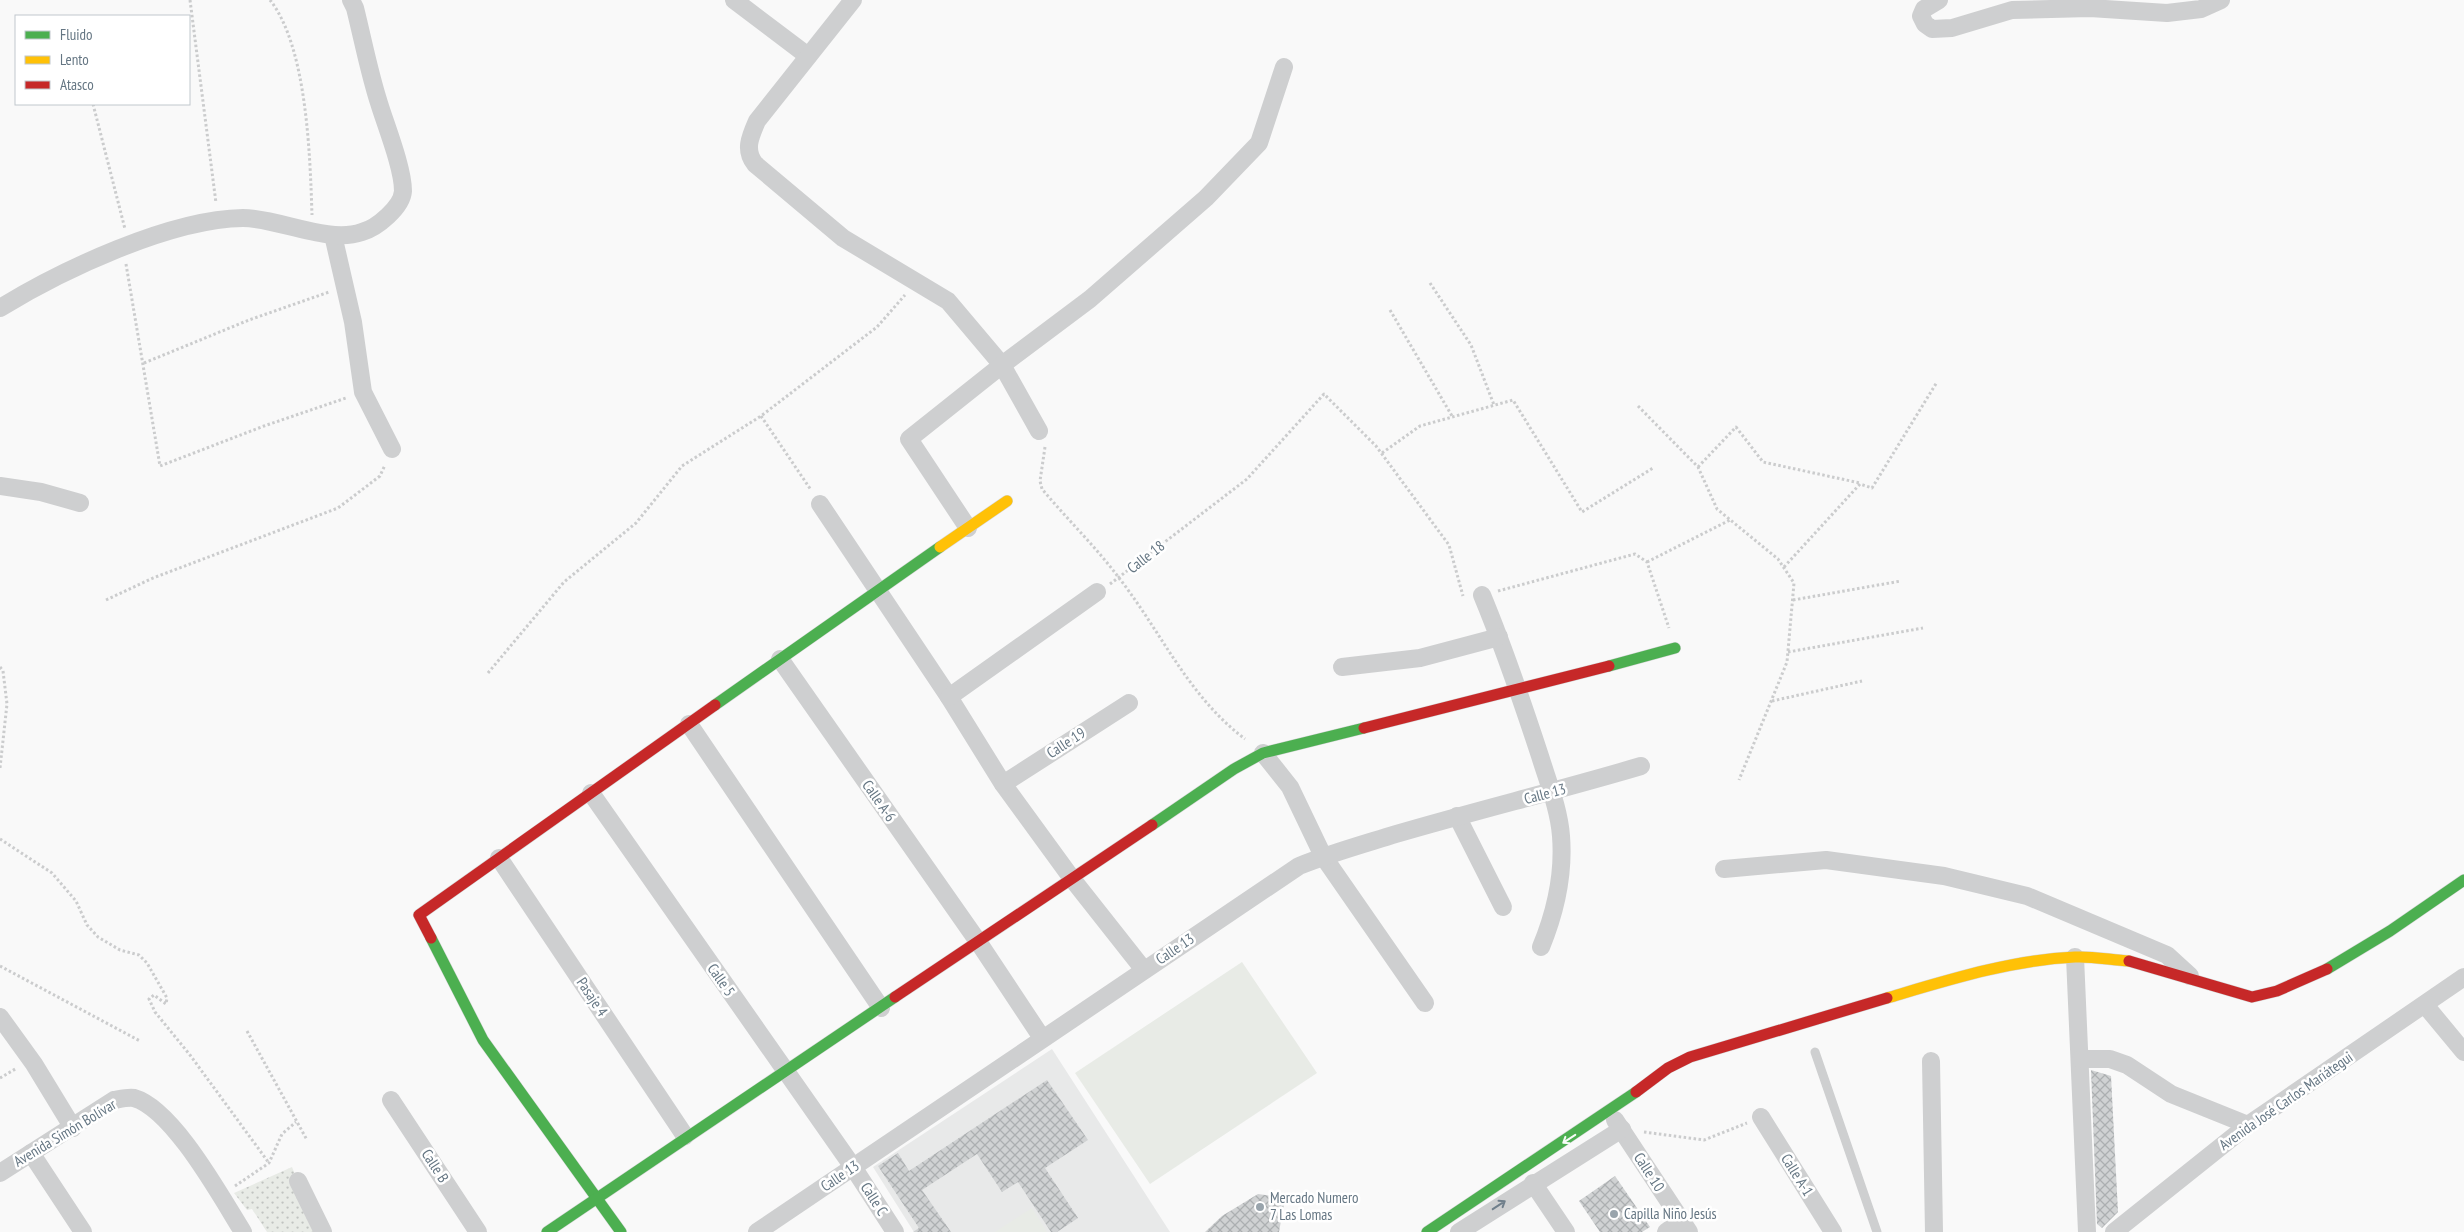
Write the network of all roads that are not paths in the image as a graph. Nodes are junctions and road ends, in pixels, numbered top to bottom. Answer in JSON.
{"nodes":[{"id":1,"x":351,"y":0,"type":"edge"},
{"id":2,"x":734,"y":0,"type":"edge"},
{"id":3,"x":853,"y":0,"type":"edge"},
{"id":4,"x":1939,"y":0,"type":"edge"},
{"id":5,"x":2221,"y":0,"type":"edge"},
{"id":6,"x":808,"y":56,"type":"junction"},
{"id":7,"x":1284,"y":67,"type":"dead end"},
{"id":8,"x":333,"y":235,"type":"junction"},
{"id":9,"x":0,"y":308,"type":"edge"},
{"id":10,"x":1002,"y":364,"type":"junction"},
{"id":11,"x":1039,"y":431,"type":"road end"},
{"id":12,"x":392,"y":449,"type":"road end"},
{"id":13,"x":0,"y":486,"type":"edge"},
{"id":14,"x":1007,"y":501,"type":"dead end"},
{"id":15,"x":80,"y":503,"type":"dead end"},
{"id":16,"x":820,"y":504,"type":"road end"},
{"id":17,"x":968,"y":528,"type":"junction"},
{"id":18,"x":878,"y":590,"type":"junction"},
{"id":19,"x":1097,"y":592,"type":"road end"},
{"id":20,"x":1482,"y":595,"type":"road end"},
{"id":21,"x":1499,"y":637,"type":"junction"},
{"id":22,"x":1676,"y":648,"type":"road end"},
{"id":23,"x":780,"y":659,"type":"junction"},
{"id":24,"x":1342,"y":668,"type":"dead end"},
{"id":25,"x":1519,"y":690,"type":"junction"},
{"id":26,"x":949,"y":697,"type":"junction"},
{"id":27,"x":1129,"y":703,"type":"dead end"},
{"id":28,"x":689,"y":724,"type":"junction"},
{"id":29,"x":1263,"y":753,"type":"junction"},
{"id":30,"x":1641,"y":766,"type":"dead end"},
{"id":31,"x":1003,"y":784,"type":"junction"},
{"id":32,"x":591,"y":793,"type":"junction"},
{"id":33,"x":1552,"y":793,"type":"junction"},
{"id":34,"x":1456,"y":816,"type":"junction"},
{"id":35,"x":1323,"y":856,"type":"junction"},
{"id":36,"x":499,"y":858,"type":"junction"},
{"id":37,"x":1724,"y":869,"type":"dead end"},
{"id":38,"x":1073,"y":880,"type":"junction"},
{"id":39,"x":2464,"y":880,"type":"edge"},
{"id":40,"x":1503,"y":907,"type":"dead end"},
{"id":41,"x":979,"y":943,"type":"junction"},
{"id":42,"x":1541,"y":947,"type":"dead end"},
{"id":43,"x":2075,"y":957,"type":"junction"},
{"id":44,"x":1144,"y":970,"type":"junction"},
{"id":45,"x":2190,"y":977,"type":"junction"},
{"id":46,"x":2464,"y":977,"type":"edge"},
{"id":47,"x":1425,"y":1003,"type":"dead end"},
{"id":48,"x":2425,"y":1005,"type":"junction"},
{"id":49,"x":881,"y":1008,"type":"junction"},
{"id":50,"x":0,"y":1017,"type":"edge"},
{"id":51,"x":1042,"y":1038,"type":"junction"},
{"id":52,"x":1815,"y":1052,"type":"dead end"},
{"id":53,"x":2464,"y":1052,"type":"edge"},
{"id":54,"x":2081,"y":1059,"type":"junction"},
{"id":55,"x":1931,"y":1061,"type":"dead end"},
{"id":56,"x":784,"y":1071,"type":"junction"},
{"id":57,"x":391,"y":1100,"type":"dead end"},
{"id":58,"x":1609,"y":1112,"type":"junction"},
{"id":59,"x":1761,"y":1117,"type":"road end"},
{"id":60,"x":2248,"y":1125,"type":"junction"},
{"id":61,"x":73,"y":1128,"type":"junction"},
{"id":62,"x":1622,"y":1129,"type":"junction"},
{"id":63,"x":685,"y":1136,"type":"junction"},
{"id":64,"x":31,"y":1154,"type":"junction"},
{"id":65,"x":853,"y":1167,"type":"junction"},
{"id":66,"x":0,"y":1173,"type":"edge"},
{"id":67,"x":298,"y":1181,"type":"dead end"},
{"id":68,"x":1533,"y":1183,"type":"junction"},
{"id":69,"x":597,"y":1198,"type":"junction"},
{"id":70,"x":1685,"y":1227,"type":"edge"},
{"id":71,"x":83,"y":1232,"type":"edge"},
{"id":72,"x":243,"y":1232,"type":"edge"},
{"id":73,"x":323,"y":1232,"type":"edge"},
{"id":74,"x":478,"y":1232,"type":"edge"},
{"id":75,"x":547,"y":1232,"type":"edge"},
{"id":76,"x":622,"y":1232,"type":"edge"},
{"id":77,"x":757,"y":1232,"type":"edge"},
{"id":78,"x":896,"y":1232,"type":"edge"},
{"id":79,"x":1427,"y":1232,"type":"edge"},
{"id":80,"x":1458,"y":1232,"type":"edge"},
{"id":81,"x":1566,"y":1232,"type":"edge"},
{"id":82,"x":1666,"y":1232,"type":"edge"},
{"id":83,"x":1832,"y":1232,"type":"edge"},
{"id":84,"x":1877,"y":1232,"type":"edge"},
{"id":85,"x":1934,"y":1232,"type":"edge"},
{"id":86,"x":2087,"y":1232,"type":"edge"},
{"id":87,"x":2114,"y":1232,"type":"edge"}],
"edges":[{"from":1,"to":8,"type":"street"},
{"from":2,"to":6,"type":"street"},
{"from":3,"to":6,"type":"street"},
{"from":4,"to":5,"type":"street"},
{"from":6,"to":10,"type":"street"},
{"from":7,"to":10,"type":"street"},
{"from":8,"to":9,"type":"street"},
{"from":8,"to":12,"type":"street"},
{"from":10,"to":11,"type":"street"},
{"from":10,"to":17,"type":"street"},
{"from":13,"to":15,"type":"street"},
{"from":14,"to":17,"type":"street"},
{"from":16,"to":18,"type":"street"},
{"from":17,"to":18,"type":"street"},
{"from":18,"to":23,"type":"street"},
{"from":18,"to":26,"type":"street"},
{"from":19,"to":26,"type":"street"},
{"from":20,"to":21,"type":"street"},
{"from":21,"to":24,"type":"street"},
{"from":21,"to":25,"type":"street"},
{"from":22,"to":25,"type":"street"},
{"from":23,"to":28,"type":"street"},
{"from":23,"to":41,"type":"street","name":"Calle A-6"},
{"from":25,"to":29,"type":"street"},
{"from":25,"to":33,"type":"street"},
{"from":26,"to":31,"type":"street"},
{"from":27,"to":31,"type":"street","name":"Calle 19"},
{"from":28,"to":32,"type":"street"},
{"from":28,"to":49,"type":"street"},
{"from":29,"to":35,"type":"street"},
{"from":29,"to":38,"type":"street"},
{"from":30,"to":33,"type":"street","name":"Calle 13"},
{"from":31,"to":38,"type":"street"},
{"from":32,"to":36,"type":"street"},
{"from":32,"to":56,"type":"street","name":"Calle 5"},
{"from":33,"to":34,"type":"street","name":"Calle 13"},
{"from":33,"to":42,"type":"street"},
{"from":34,"to":35,"type":"street","name":"Calle 13"},
{"from":34,"to":40,"type":"street"},
{"from":35,"to":44,"type":"street","name":"Calle 13"},
{"from":35,"to":47,"type":"street"},
{"from":36,"to":63,"type":"street","name":"Pasaje 4"},
{"from":36,"to":69,"type":"street"},
{"from":37,"to":45,"type":"street"},
{"from":38,"to":41,"type":"street"},
{"from":38,"to":44,"type":"street"},
{"from":39,"to":45,"type":"street"},
{"from":41,"to":49,"type":"street"},
{"from":41,"to":51,"type":"street","name":"Calle A-6"},
{"from":43,"to":45,"type":"street"},
{"from":43,"to":54,"type":"street"},
{"from":43,"to":58,"type":"street"},
{"from":44,"to":51,"type":"street","name":"Calle 13"},
{"from":46,"to":48,"type":"street","name":"Avenida José Carlos Mariátegui"},
{"from":48,"to":53,"type":"street"},
{"from":48,"to":60,"type":"street","name":"Avenida José Carlos Mariátegui"},
{"from":49,"to":56,"type":"street"},
{"from":50,"to":61,"type":"street"},
{"from":51,"to":65,"type":"street","name":"Calle 13"},
{"from":52,"to":84,"type":"lane"},
{"from":54,"to":60,"type":"street"},
{"from":54,"to":86,"type":"street"},
{"from":55,"to":85,"type":"street"},
{"from":56,"to":63,"type":"street"},
{"from":56,"to":65,"type":"street","name":"Calle 5"},
{"from":57,"to":74,"type":"street","name":"Calle B"},
{"from":58,"to":62,"type":"street","name":"Calle 10"},
{"from":58,"to":79,"type":"street","one_way":true},
{"from":59,"to":83,"type":"street","name":"Calle A-1"},
{"from":60,"to":87,"type":"street","name":"Avenida José Carlos Mariátegui"},
{"from":61,"to":64,"type":"street","name":"Avenida Simón Bolívar"},
{"from":61,"to":72,"type":"street","name":"Avenida Simón Bolívar"},
{"from":62,"to":68,"type":"street"},
{"from":62,"to":70,"type":"street","name":"Calle 10"},
{"from":63,"to":69,"type":"street"},
{"from":64,"to":66,"type":"street","name":"Avenida Simón Bolívar"},
{"from":64,"to":71,"type":"street"},
{"from":65,"to":77,"type":"street","name":"Calle 13"},
{"from":65,"to":78,"type":"street","name":"Calle C"},
{"from":67,"to":73,"type":"street"},
{"from":80,"to":68,"type":"street","one_way":true},
{"from":68,"to":81,"type":"street"},
{"from":69,"to":75,"type":"street"},
{"from":69,"to":76,"type":"street"},
{"from":70,"to":82,"type":"street"}]}
